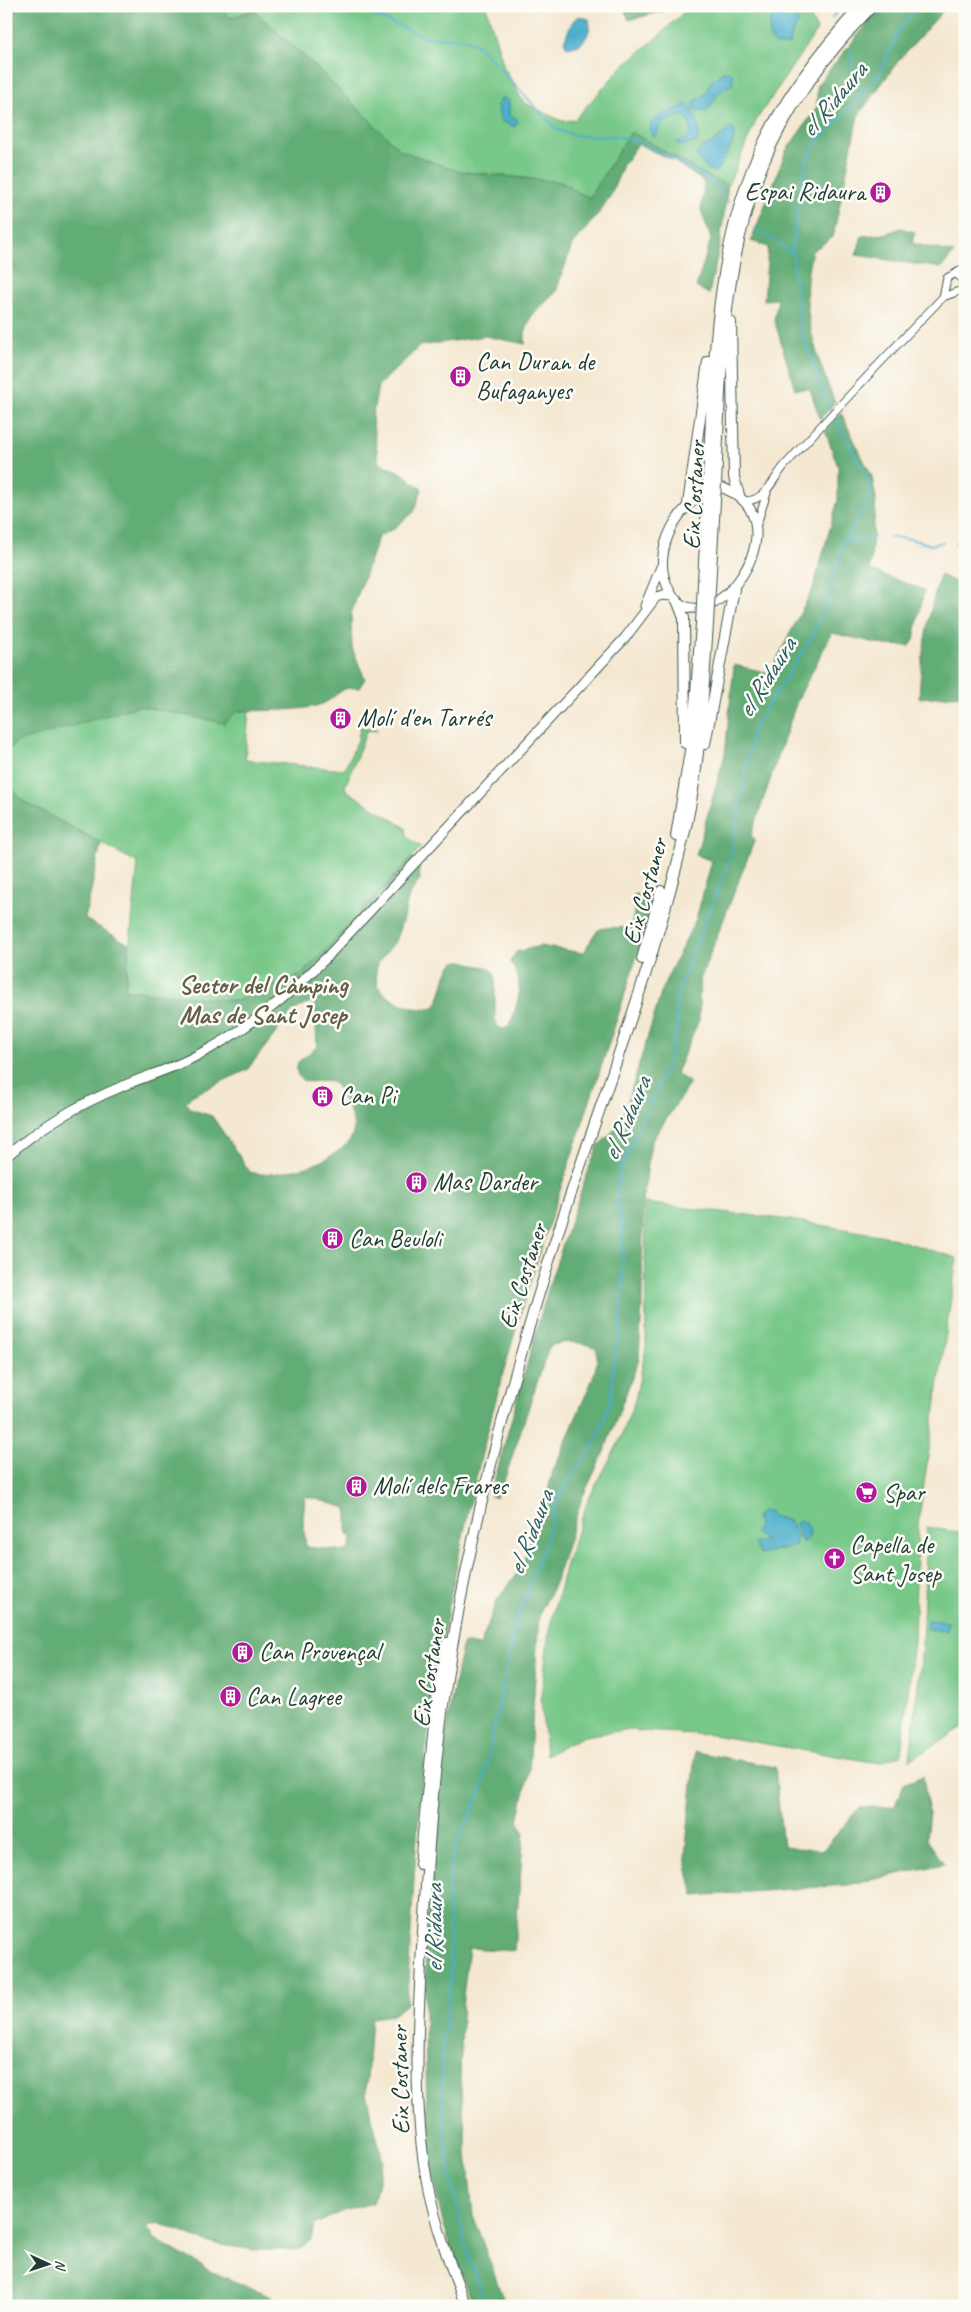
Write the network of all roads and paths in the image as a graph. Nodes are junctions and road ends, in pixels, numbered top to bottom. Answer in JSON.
{"nodes":[{"id":1,"x":861,"y":6,"type":"edge"},
{"id":2,"x":872,"y":6,"type":"edge"},
{"id":3,"x":730,"y":266,"type":"junction"},
{"id":4,"x":965,"y":268,"type":"edge"},
{"id":5,"x":956,"y":274,"type":"junction"},
{"id":6,"x":965,"y":282,"type":"edge"},
{"id":7,"x":956,"y":291,"type":"edge"},
{"id":8,"x":770,"y":485,"type":"junction"},
{"id":9,"x":742,"y":498,"type":"junction"},
{"id":10,"x":688,"y":504,"type":"junction"},
{"id":11,"x":755,"y":530,"type":"junction"},
{"id":12,"x":662,"y":562,"type":"junction"},
{"id":13,"x":734,"y":589,"type":"junction"},
{"id":14,"x":674,"y":598,"type":"junction"},
{"id":15,"x":635,"y":625,"type":"junction"},
{"id":16,"x":686,"y":803,"type":"junction"},
{"id":17,"x":6,"y":1157,"type":"edge"},
{"id":18,"x":459,"y":2306,"type":"edge"},
{"id":19,"x":466,"y":2306,"type":"edge"}],
"edges":[{"from":1,"to":3,"type":"highway"},
{"from":2,"to":3,"type":"highway"},
{"from":3,"to":9,"type":"highway"},
{"from":3,"to":10,"type":"highway"},
{"from":3,"to":16,"type":"highway","name":"Eix Costaner","bridge":true},
{"from":4,"to":5,"type":"street"},
{"from":5,"to":6,"type":"street"},
{"from":5,"to":7,"type":"street"},
{"from":6,"to":7,"type":"street"},
{"from":7,"to":8,"type":"street"},
{"from":8,"to":9,"type":"street"},
{"from":8,"to":11,"type":"street"},
{"from":9,"to":10,"type":"main road"},
{"from":9,"to":11,"type":"main road"},
{"from":10,"to":12,"type":"main road"},
{"from":11,"to":13,"type":"main road"},
{"from":12,"to":14,"type":"main road"},
{"from":12,"to":15,"type":"main road"},
{"from":13,"to":14,"type":"main road"},
{"from":13,"to":16,"type":"highway"},
{"from":14,"to":15,"type":"main road"},
{"from":14,"to":16,"type":"highway"},
{"from":15,"to":17,"type":"main road"},
{"from":16,"to":18,"type":"highway","name":"Eix Costaner"},
{"from":16,"to":19,"type":"highway","name":"Eix Costaner"}]}
